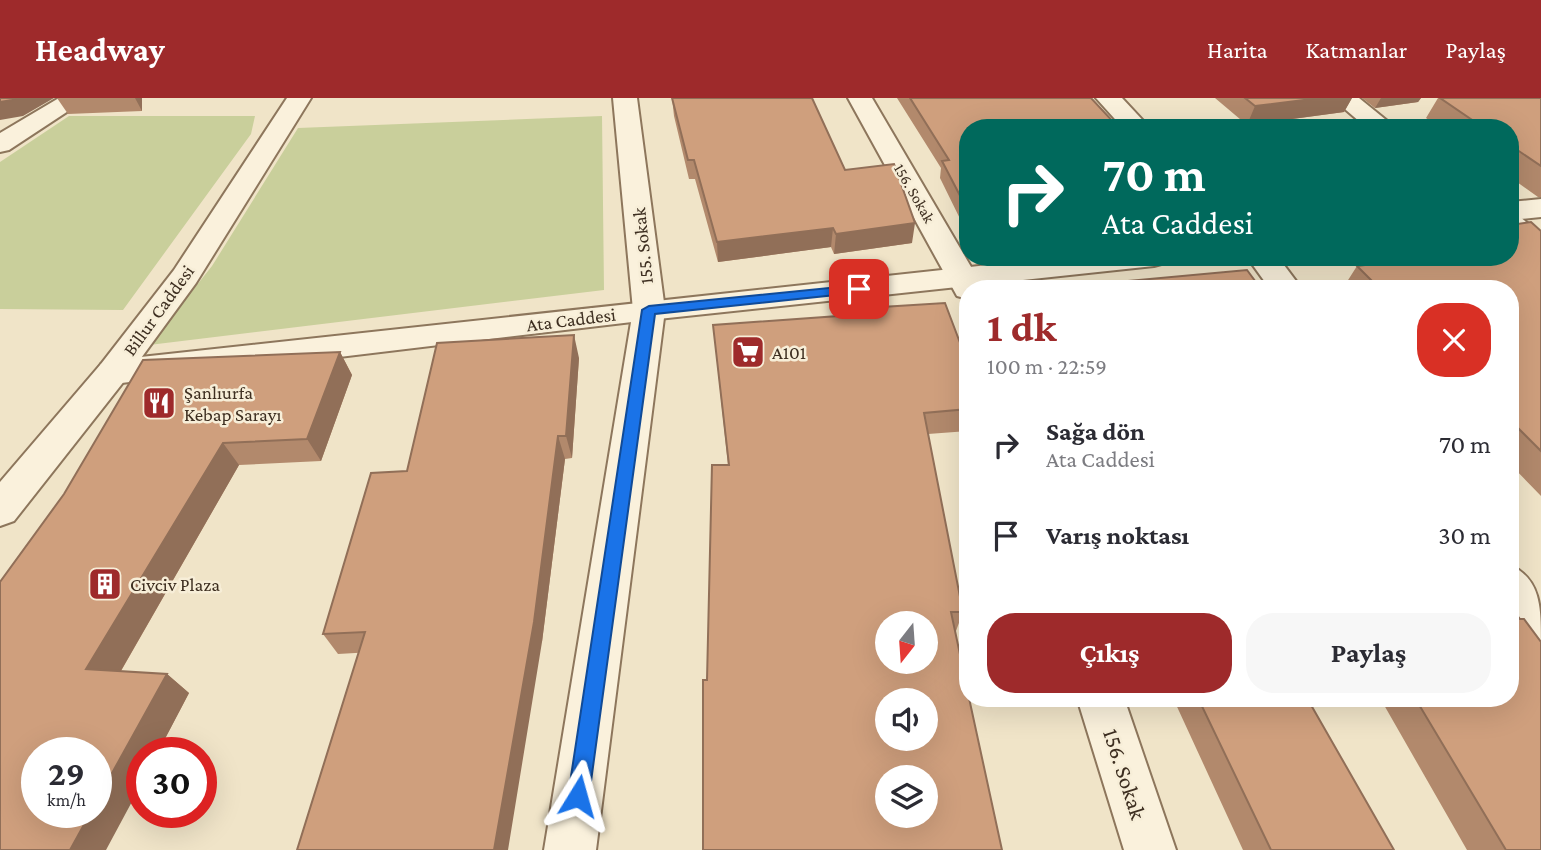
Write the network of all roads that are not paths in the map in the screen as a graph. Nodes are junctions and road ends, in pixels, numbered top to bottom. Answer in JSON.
{"nodes":[{"id":1,"x":76,"y":98,"type":"edge"},
{"id":2,"x":299,"y":98,"type":"edge"},
{"id":3,"x":625,"y":98,"type":"edge"},
{"id":4,"x":860,"y":98,"type":"edge"},
{"id":5,"x":1108,"y":98,"type":"edge"},
{"id":6,"x":1343,"y":98,"type":"edge"},
{"id":7,"x":1129,"y":119,"type":"edge"},
{"id":8,"x":1372,"y":119,"type":"edge"},
{"id":9,"x":0,"y":144,"type":"edge"},
{"id":10,"x":1541,"y":208,"type":"edge"},
{"id":11,"x":1519,"y":210,"type":"edge"},
{"id":12,"x":1519,"y":231,"type":"edge"},
{"id":13,"x":1541,"y":249,"type":"edge"},
{"id":14,"x":1091,"y":266,"type":"edge"},
{"id":15,"x":964,"y":280,"type":"edge"},
{"id":16,"x":994,"y":280,"type":"edge"},
{"id":17,"x":959,"y":285,"type":"edge"},
{"id":18,"x":649,"y":310,"type":"junction"},
{"id":19,"x":113,"y":372,"type":"junction"},
{"id":20,"x":0,"y":510,"type":"edge"},
{"id":21,"x":1519,"y":595,"type":"edge"},
{"id":22,"x":1541,"y":624,"type":"edge"},
{"id":23,"x":1103,"y":707,"type":"edge"},
{"id":24,"x":570,"y":850,"type":"edge"},
{"id":25,"x":1150,"y":850,"type":"edge"}],
"edges":[{"from":1,"to":9,"type":"street"},
{"from":2,"to":19,"type":"street","name":"Billur Caddesi"},
{"from":3,"to":18,"type":"street","name":"155. Sokak"},
{"from":4,"to":15,"type":"street","name":"156. Sokak"},
{"from":5,"to":7,"type":"street"},
{"from":6,"to":8,"type":"street"},
{"from":10,"to":11,"type":"street"},
{"from":12,"to":13,"type":"street"},
{"from":14,"to":16,"type":"street","name":"Ata Caddesi"},
{"from":17,"to":18,"type":"street","name":"Ata Caddesi"},
{"from":18,"to":19,"type":"street","name":"Ata Caddesi"},
{"from":18,"to":24,"type":"street","name":"155. Sokak"},
{"from":19,"to":20,"type":"street","name":"Billur Caddesi"},
{"from":21,"to":22,"type":"street"},
{"from":23,"to":25,"type":"street","name":"156. Sokak"}]}
